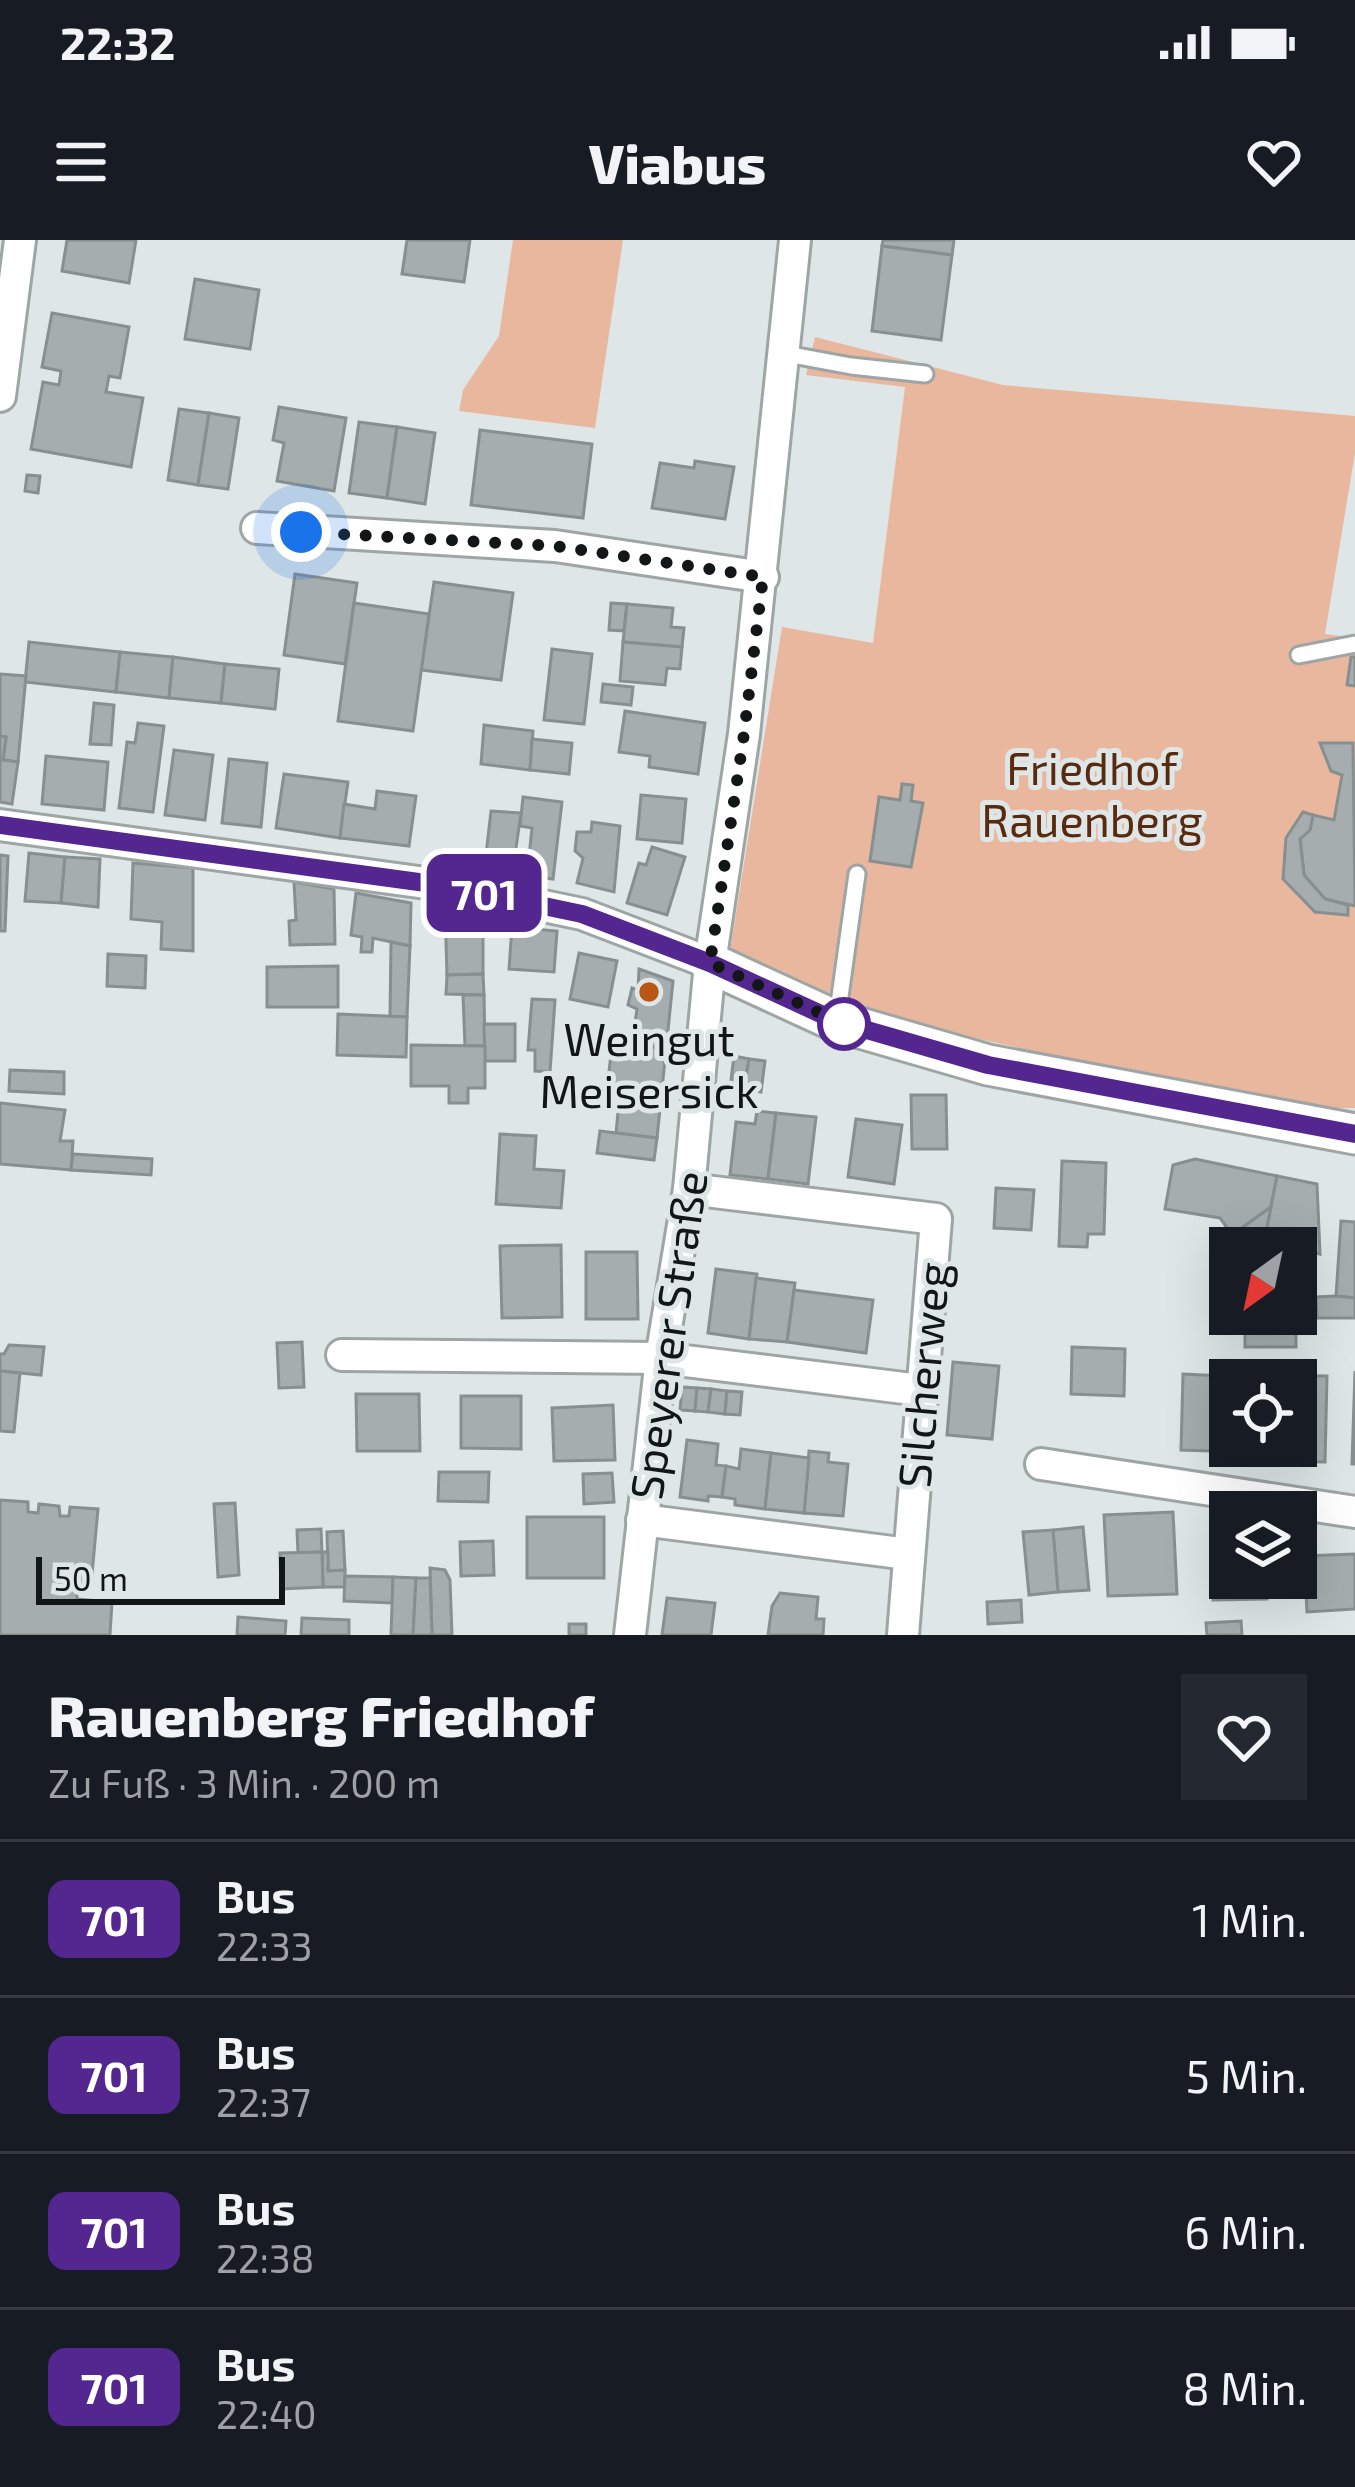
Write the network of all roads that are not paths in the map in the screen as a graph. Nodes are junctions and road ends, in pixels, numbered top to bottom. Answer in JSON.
{"nodes":[{"id":1,"x":20,"y":240,"type":"edge"},
{"id":2,"x":795,"y":240,"type":"edge"},
{"id":3,"x":782,"y":353,"type":"junction"},
{"id":4,"x":925,"y":374,"type":"dead end"},
{"id":5,"x":0,"y":396,"type":"edge"},
{"id":6,"x":257,"y":528,"type":"dead end"},
{"id":7,"x":763,"y":577,"type":"junction"},
{"id":8,"x":1355,"y":644,"type":"edge"},
{"id":9,"x":1299,"y":655,"type":"dead end"},
{"id":10,"x":0,"y":825,"type":"edge"},
{"id":11,"x":857,"y":874,"type":"dead end"},
{"id":12,"x":710,"y":963,"type":"junction"},
{"id":13,"x":836,"y":1021,"type":"junction"},
{"id":14,"x":1355,"y":1134,"type":"edge"},
{"id":15,"x":689,"y":1189,"type":"junction"},
{"id":16,"x":341,"y":1355,"type":"dead end"},
{"id":17,"x":661,"y":1358,"type":"junction"},
{"id":18,"x":920,"y":1390,"type":"junction"},
{"id":19,"x":1041,"y":1464,"type":"dead end"},
{"id":20,"x":1355,"y":1512,"type":"edge"},
{"id":21,"x":642,"y":1520,"type":"junction"},
{"id":22,"x":908,"y":1554,"type":"junction"},
{"id":23,"x":630,"y":1635,"type":"edge"},
{"id":24,"x":903,"y":1635,"type":"edge"}],
"edges":[{"from":1,"to":5,"type":"street"},
{"from":2,"to":3,"type":"street","name":"Speyerer Straße"},
{"from":3,"to":4,"type":"lane"},
{"from":3,"to":7,"type":"street","name":"Speyerer Straße"},
{"from":6,"to":7,"type":"street"},
{"from":7,"to":12,"type":"street","name":"Speyerer Straße"},
{"from":8,"to":9,"type":"lane"},
{"from":10,"to":12,"type":"street"},
{"from":11,"to":13,"type":"lane"},
{"from":12,"to":13,"type":"street"},
{"from":12,"to":15,"type":"street","name":"Speyerer Straße"},
{"from":13,"to":14,"type":"street"},
{"from":15,"to":17,"type":"street","name":"Speyerer Straße"},
{"from":15,"to":18,"type":"street","name":"Silcherweg"},
{"from":16,"to":17,"type":"street"},
{"from":17,"to":18,"type":"street"},
{"from":17,"to":21,"type":"street","name":"Speyerer Straße"},
{"from":18,"to":22,"type":"street","name":"Silcherweg"},
{"from":19,"to":20,"type":"street"},
{"from":21,"to":22,"type":"street"},
{"from":21,"to":23,"type":"street","name":"Speyerer Straße"},
{"from":22,"to":24,"type":"street","name":"Silcherweg"}]}
